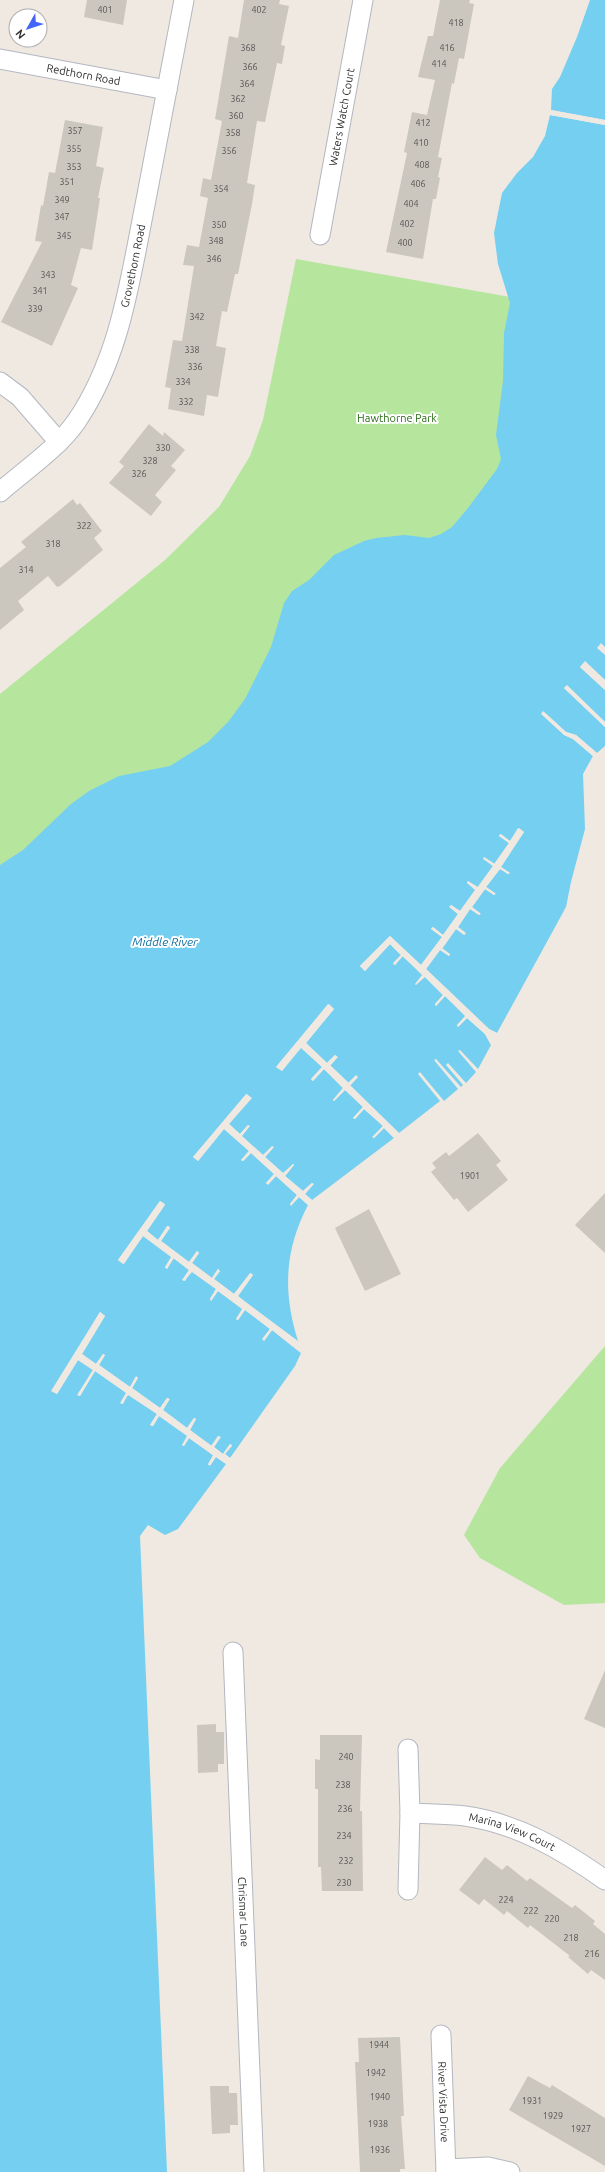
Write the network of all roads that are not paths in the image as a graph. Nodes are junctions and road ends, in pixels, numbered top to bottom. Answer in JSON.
{"nodes":[{"id":1,"x":184,"y":0,"type":"edge"},
{"id":2,"x":363,"y":0,"type":"edge"},
{"id":3,"x":0,"y":59,"type":"edge"},
{"id":4,"x":167,"y":90,"type":"junction"},
{"id":5,"x":320,"y":234,"type":"dead end"},
{"id":6,"x":0,"y":382,"type":"edge"},
{"id":7,"x":58,"y":442,"type":"junction"},
{"id":8,"x":0,"y":492,"type":"edge"},
{"id":9,"x":233,"y":1652,"type":"dead end"},
{"id":10,"x":408,"y":1749,"type":"dead end"},
{"id":11,"x":410,"y":1813,"type":"junction"},
{"id":12,"x":605,"y":1880,"type":"edge"},
{"id":13,"x":408,"y":1890,"type":"dead end"},
{"id":14,"x":441,"y":2034,"type":"dead end"},
{"id":15,"x":446,"y":2171,"type":"edge"},
{"id":16,"x":254,"y":2172,"type":"edge"},
{"id":17,"x":510,"y":2172,"type":"edge"}],
"edges":[{"from":1,"to":4,"type":"street","name":"Grovethorn Road"},
{"from":2,"to":5,"type":"street","name":"Waters Watch Court"},
{"from":3,"to":4,"type":"street","name":"Redthorn Road"},
{"from":4,"to":7,"type":"street","name":"Grovethorn Road"},
{"from":6,"to":7,"type":"street"},
{"from":7,"to":8,"type":"street","name":"Grovethorn Road"},
{"from":9,"to":16,"type":"street","name":"Chrismar Lane"},
{"from":10,"to":11,"type":"street"},
{"from":11,"to":12,"type":"street","name":"Marina View Court"},
{"from":11,"to":13,"type":"street"},
{"from":14,"to":15,"type":"street","name":"River Vista Drive"},
{"from":15,"to":17,"type":"street","name":"River Vista Drive"}]}
